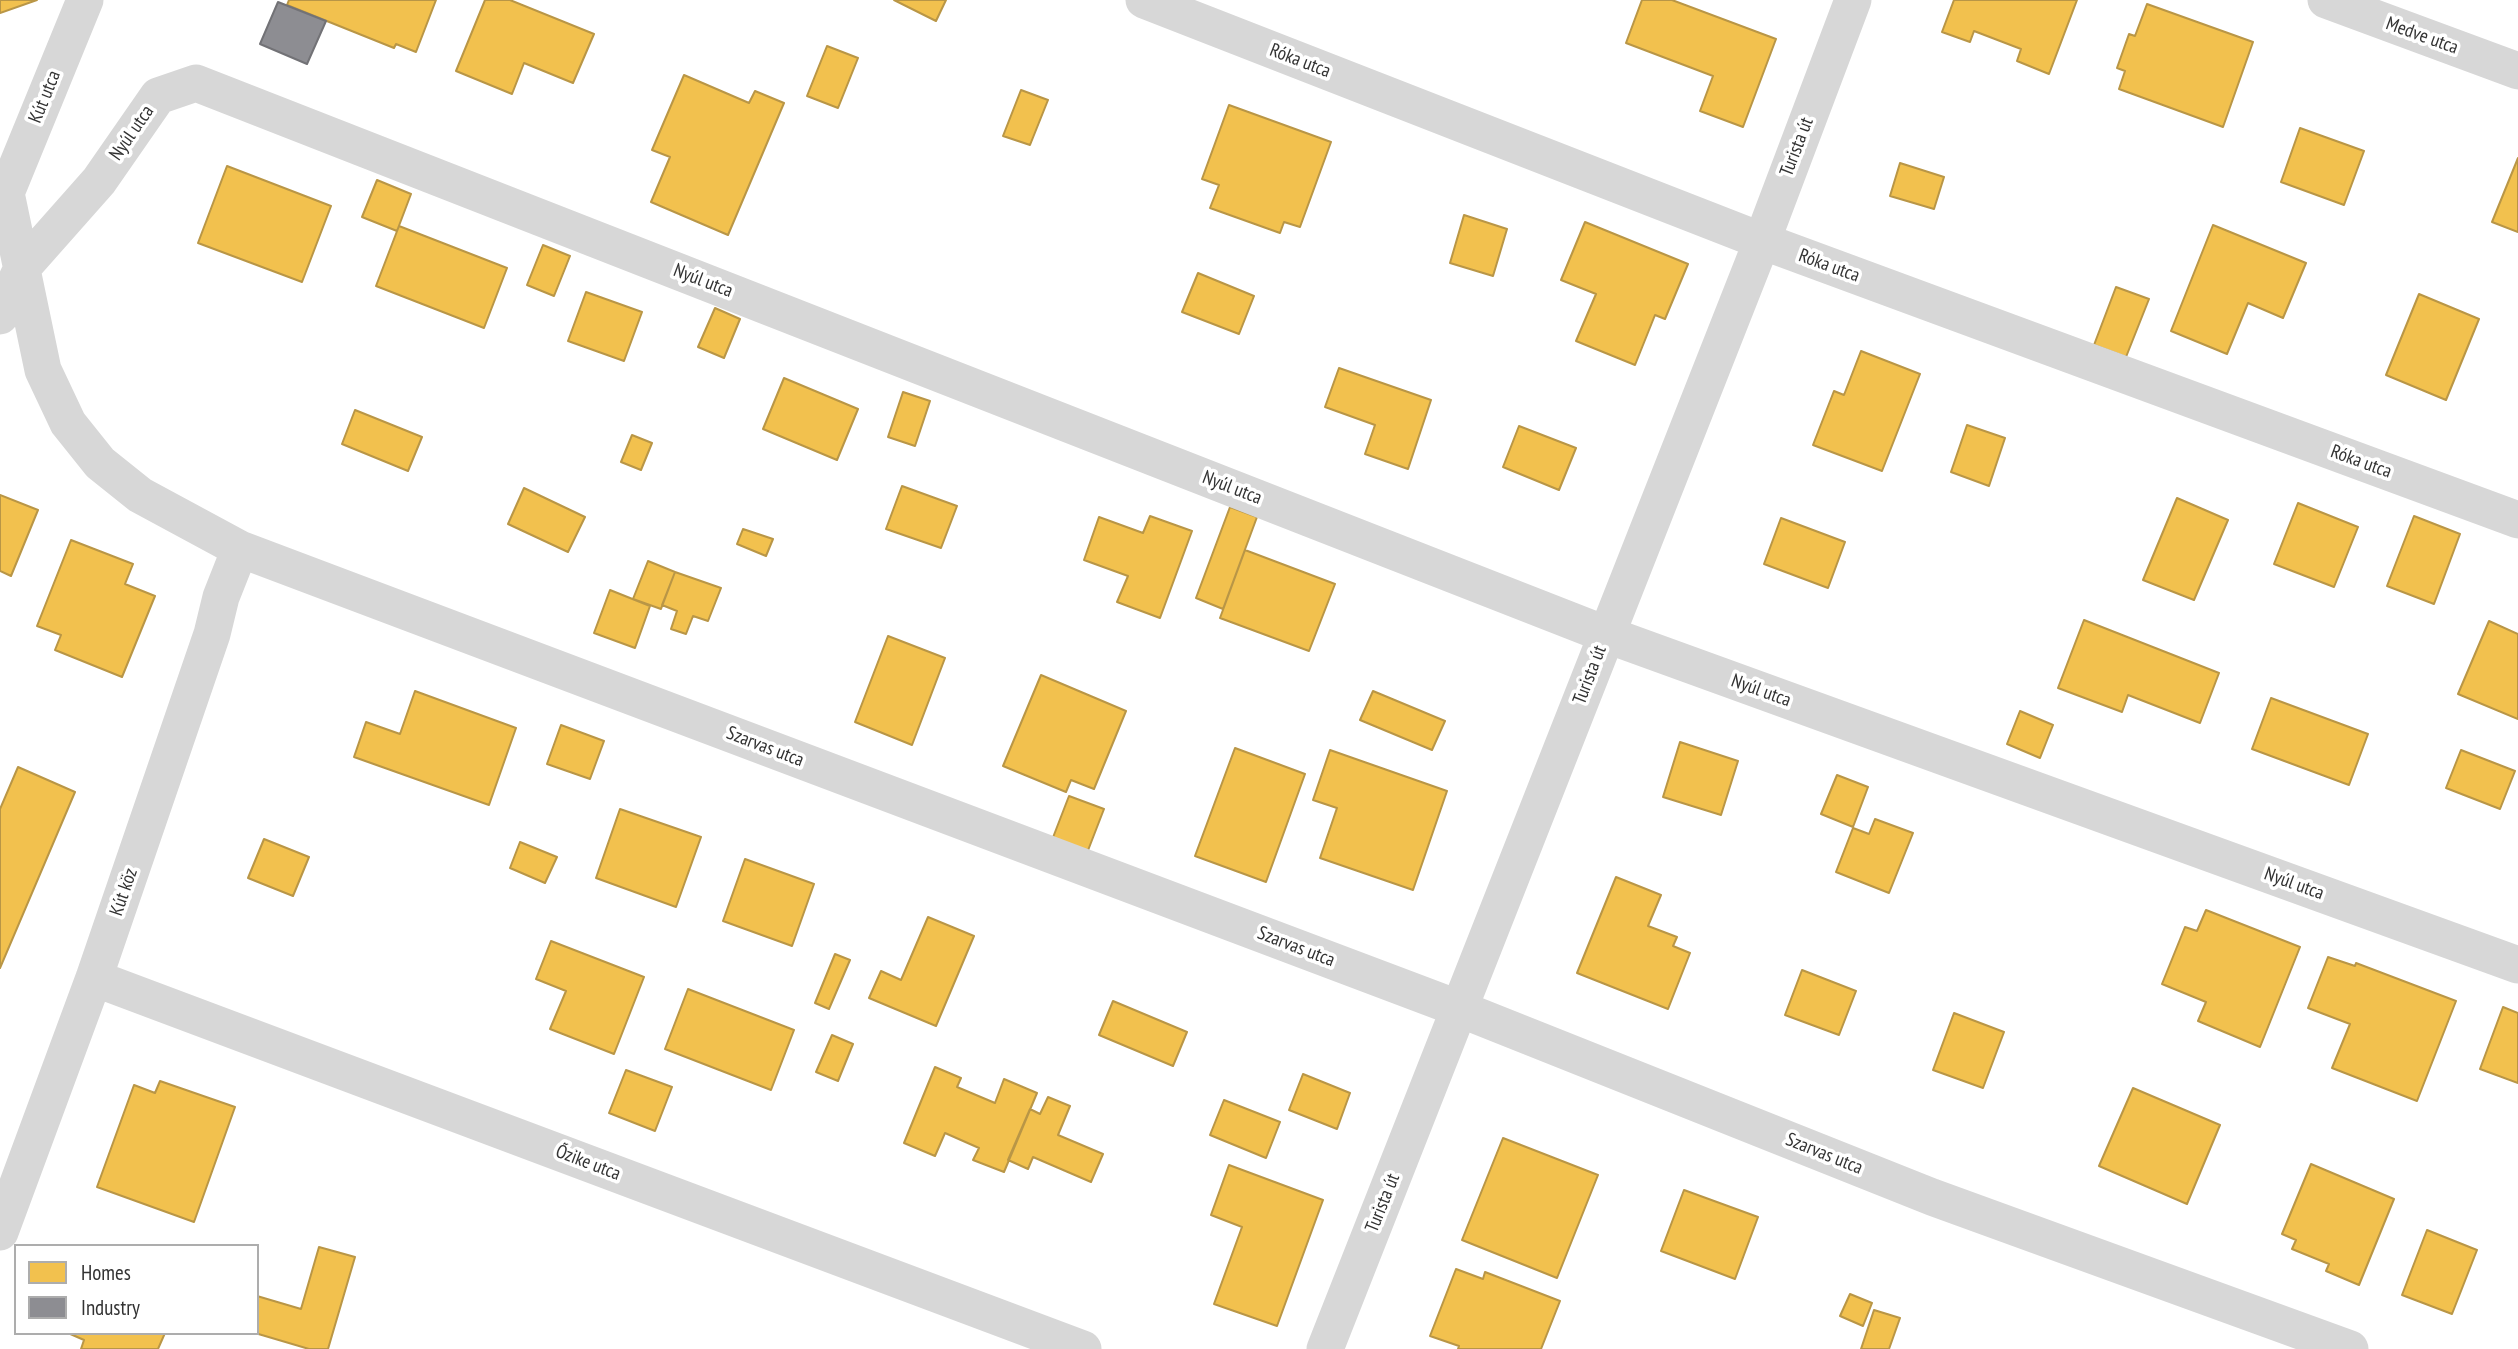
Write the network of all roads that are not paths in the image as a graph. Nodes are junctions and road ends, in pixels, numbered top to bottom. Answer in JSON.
{"nodes":[{"id":1,"x":85,"y":0,"type":"edge"},
{"id":2,"x":1144,"y":0,"type":"edge"},
{"id":3,"x":1853,"y":0,"type":"edge"},
{"id":4,"x":2326,"y":0,"type":"edge"},
{"id":5,"x":2518,"y":71,"type":"edge"},
{"id":6,"x":3,"y":186,"type":"edge"},
{"id":7,"x":1762,"y":241,"type":"junction"},
{"id":8,"x":22,"y":268,"type":"junction"},
{"id":9,"x":0,"y":316,"type":"edge"},
{"id":10,"x":2518,"y":520,"type":"edge"},
{"id":11,"x":240,"y":550,"type":"junction"},
{"id":12,"x":1605,"y":634,"type":"junction"},
{"id":13,"x":2518,"y":965,"type":"edge"},
{"id":14,"x":94,"y":978,"type":"junction"},
{"id":15,"x":1460,"y":1009,"type":"junction"},
{"id":16,"x":0,"y":1232,"type":"edge"},
{"id":17,"x":1083,"y":1349,"type":"edge"},
{"id":18,"x":1325,"y":1349,"type":"edge"},
{"id":19,"x":2350,"y":1349,"type":"edge"}],
"edges":[{"from":1,"to":6,"type":"street","name":"Kút utca"},
{"from":2,"to":7,"type":"street","name":"Róka utca"},
{"from":3,"to":7,"type":"street","name":"Turista út"},
{"from":4,"to":5,"type":"street","name":"Medve utca"},
{"from":6,"to":8,"type":"street","name":"Szarvas utca"},
{"from":7,"to":10,"type":"street","name":"Róka utca"},
{"from":7,"to":12,"type":"street","name":"Turista út"},
{"from":8,"to":9,"type":"street","name":"Nyúl utca"},
{"from":8,"to":11,"type":"street","name":"Szarvas utca"},
{"from":8,"to":12,"type":"street","name":"Nyúl utca"},
{"from":11,"to":14,"type":"street","name":"Kút köz"},
{"from":11,"to":15,"type":"street","name":"Szarvas utca"},
{"from":12,"to":13,"type":"street","name":"Nyúl utca"},
{"from":12,"to":15,"type":"street","name":"Turista út"},
{"from":14,"to":16,"type":"street","name":"Kút köz"},
{"from":14,"to":17,"type":"street","name":"Őzike utca"},
{"from":15,"to":18,"type":"street","name":"Turista út"},
{"from":15,"to":19,"type":"street","name":"Szarvas utca"}]}
